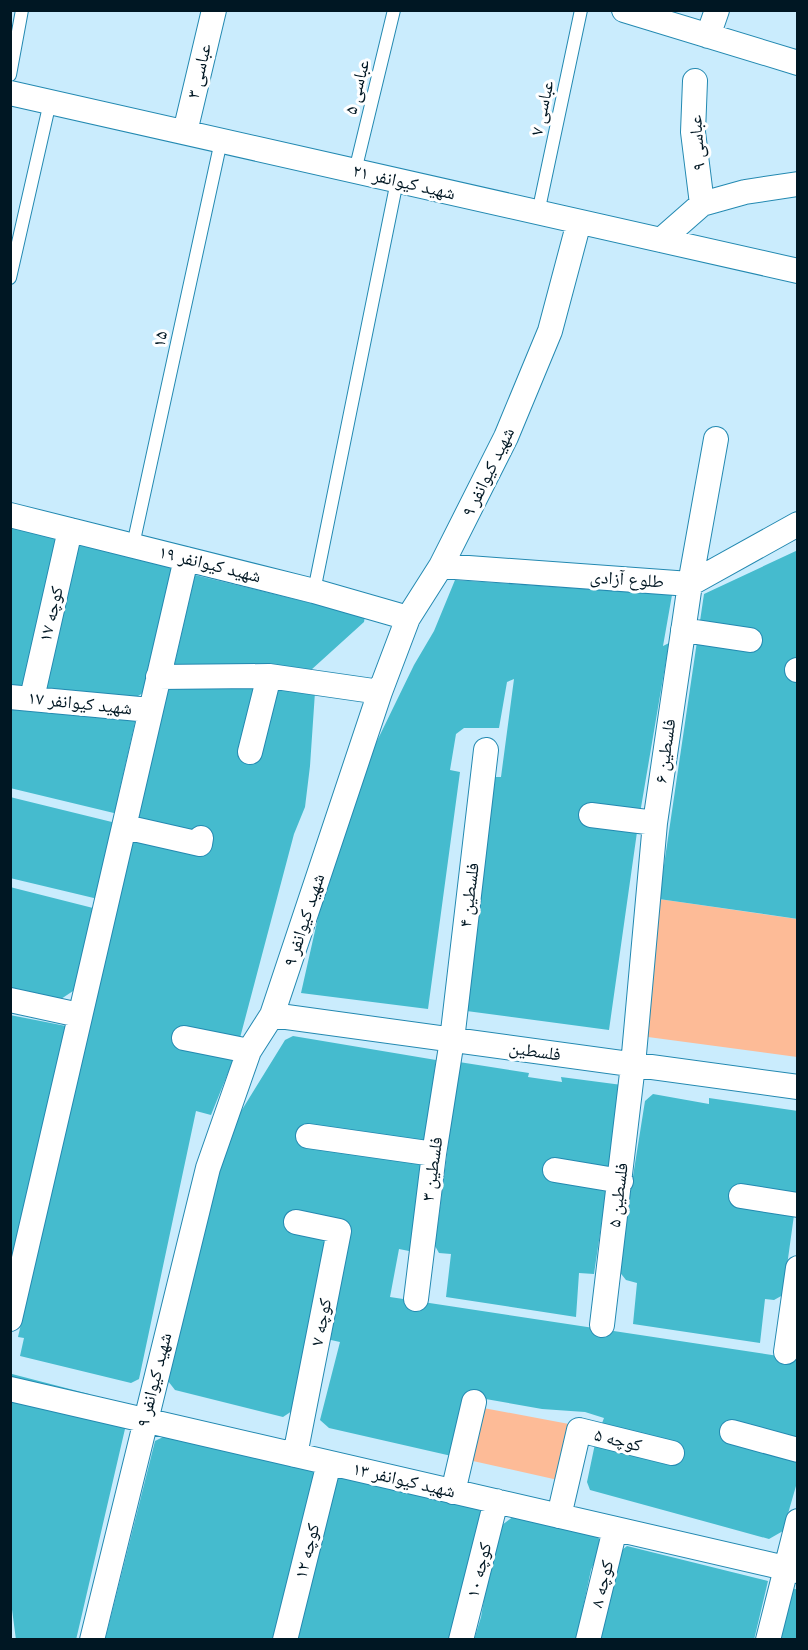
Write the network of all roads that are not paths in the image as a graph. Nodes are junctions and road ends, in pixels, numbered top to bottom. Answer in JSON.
{"nodes":[{"id":1,"x":21,"y":10,"type":"edge"},
{"id":2,"x":214,"y":10,"type":"edge"},
{"id":3,"x":394,"y":10,"type":"edge"},
{"id":4,"x":581,"y":10,"type":"edge"},
{"id":5,"x":624,"y":10,"type":"edge"},
{"id":6,"x":717,"y":10,"type":"edge"},
{"id":7,"x":708,"y":36,"type":"junction"},
{"id":8,"x":798,"y":63,"type":"edge"},
{"id":9,"x":10,"y":75,"type":"edge"},
{"id":10,"x":695,"y":81,"type":"dead end"},
{"id":11,"x":10,"y":93,"type":"edge"},
{"id":12,"x":50,"y":102,"type":"junction"},
{"id":13,"x":185,"y":132,"type":"junction"},
{"id":14,"x":221,"y":141,"type":"junction"},
{"id":15,"x":355,"y":171,"type":"junction"},
{"id":16,"x":397,"y":181,"type":"junction"},
{"id":17,"x":798,"y":184,"type":"edge"},
{"id":18,"x":702,"y":204,"type":"junction"},
{"id":19,"x":538,"y":213,"type":"junction"},
{"id":20,"x":579,"y":222,"type":"junction"},
{"id":21,"x":661,"y":240,"type":"junction"},
{"id":22,"x":798,"y":271,"type":"edge"},
{"id":23,"x":10,"y":278,"type":"edge"},
{"id":24,"x":716,"y":439,"type":"dead end"},
{"id":25,"x":10,"y":515,"type":"edge"},
{"id":26,"x":798,"y":524,"type":"edge"},
{"id":27,"x":70,"y":530,"type":"junction"},
{"id":28,"x":133,"y":545,"type":"junction"},
{"id":29,"x":186,"y":559,"type":"junction"},
{"id":30,"x":441,"y":566,"type":"junction"},
{"id":31,"x":690,"y":584,"type":"junction"},
{"id":32,"x":314,"y":591,"type":"junction"},
{"id":33,"x":408,"y":618,"type":"junction"},
{"id":34,"x":683,"y":630,"type":"junction"},
{"id":35,"x":750,"y":640,"type":"dead end"},
{"id":36,"x":269,"y":676,"type":"junction"},
{"id":37,"x":158,"y":677,"type":"junction"},
{"id":38,"x":380,"y":692,"type":"junction"},
{"id":39,"x":21,"y":697,"type":"edge"},
{"id":40,"x":150,"y":710,"type":"junction"},
{"id":41,"x":486,"y":750,"type":"dead end"},
{"id":42,"x":249,"y":752,"type":"dead end"},
{"id":43,"x":591,"y":815,"type":"dead end"},
{"id":44,"x":655,"y":823,"type":"junction"},
{"id":45,"x":125,"y":827,"type":"junction"},
{"id":46,"x":201,"y":838,"type":"dead end"},
{"id":47,"x":10,"y":1000,"type":"edge"},
{"id":48,"x":79,"y":1015,"type":"junction"},
{"id":49,"x":272,"y":1015,"type":"junction"},
{"id":50,"x":184,"y":1038,"type":"dead end"},
{"id":51,"x":452,"y":1040,"type":"junction"},
{"id":52,"x":249,"y":1051,"type":"junction"},
{"id":53,"x":633,"y":1065,"type":"junction"},
{"id":54,"x":798,"y":1088,"type":"edge"},
{"id":55,"x":308,"y":1136,"type":"dead end"},
{"id":56,"x":434,"y":1154,"type":"junction"},
{"id":57,"x":555,"y":1170,"type":"dead end"},
{"id":58,"x":621,"y":1181,"type":"junction"},
{"id":59,"x":741,"y":1196,"type":"dead end"},
{"id":60,"x":798,"y":1205,"type":"edge"},
{"id":61,"x":296,"y":1222,"type":"dead end"},
{"id":62,"x":798,"y":1268,"type":"edge"},
{"id":63,"x":416,"y":1299,"type":"dead end"},
{"id":64,"x":10,"y":1319,"type":"edge"},
{"id":65,"x":602,"y":1325,"type":"dead end"},
{"id":66,"x":786,"y":1352,"type":"dead end"},
{"id":67,"x":10,"y":1389,"type":"edge"},
{"id":68,"x":474,"y":1402,"type":"dead end"},
{"id":69,"x":144,"y":1420,"type":"junction"},
{"id":70,"x":732,"y":1432,"type":"dead end"},
{"id":71,"x":798,"y":1450,"type":"edge"},
{"id":72,"x":672,"y":1453,"type":"dead end"},
{"id":73,"x":295,"y":1455,"type":"junction"},
{"id":74,"x":329,"y":1463,"type":"junction"},
{"id":75,"x":453,"y":1491,"type":"junction"},
{"id":76,"x":496,"y":1502,"type":"junction"},
{"id":77,"x":559,"y":1516,"type":"junction"},
{"id":78,"x":798,"y":1521,"type":"edge"},
{"id":79,"x":615,"y":1529,"type":"junction"},
{"id":80,"x":791,"y":1570,"type":"edge"},
{"id":81,"x":92,"y":1640,"type":"edge"},
{"id":82,"x":285,"y":1640,"type":"edge"},
{"id":83,"x":462,"y":1640,"type":"edge"},
{"id":84,"x":588,"y":1640,"type":"edge"},
{"id":85,"x":768,"y":1640,"type":"edge"}],
"edges":[{"from":1,"to":9,"type":"lane"},
{"from":2,"to":13,"type":"street","name":"عباسی ۳"},
{"from":3,"to":15,"type":"lane","name":"عباسی ۵"},
{"from":4,"to":19,"type":"lane","name":"عباسی ۷"},
{"from":5,"to":7,"type":"street"},
{"from":6,"to":7,"type":"street"},
{"from":7,"to":8,"type":"street"},
{"from":10,"to":18,"type":"street","name":"عباسی ۹"},
{"from":11,"to":12,"type":"street","name":"شهید کیوانفر ۲۱"},
{"from":12,"to":13,"type":"street","name":"شهید کیوانفر ۲۱"},
{"from":12,"to":23,"type":"lane"},
{"from":13,"to":14,"type":"street","name":"شهید کیوانفر ۲۱"},
{"from":14,"to":15,"type":"street","name":"شهید کیوانفر ۲۱"},
{"from":14,"to":28,"type":"lane","name":"۱۵"},
{"from":15,"to":16,"type":"street","name":"شهید کیوانفر ۲۱"},
{"from":16,"to":19,"type":"street","name":"شهید کیوانفر ۲۱"},
{"from":16,"to":32,"type":"lane"},
{"from":17,"to":18,"type":"street"},
{"from":18,"to":21,"type":"street"},
{"from":19,"to":20,"type":"street","name":"شهید کیوانفر ۲۱"},
{"from":20,"to":21,"type":"street","name":"شهید کیوانفر ۲۱"},
{"from":20,"to":30,"type":"street","name":"شهید کیوانفر ۹"},
{"from":21,"to":22,"type":"street","name":"شهید کیوانفر ۲۱"},
{"from":24,"to":31,"type":"street","name":"فلسطین ۶"},
{"from":25,"to":27,"type":"street","name":"شهید کیوانفر ۱۹"},
{"from":26,"to":31,"type":"street","name":"طلوع آزادی"},
{"from":27,"to":28,"type":"street","name":"شهید کیوانفر ۱۹"},
{"from":27,"to":39,"type":"street","name":"کوچه ۱۷"},
{"from":28,"to":29,"type":"street","name":"شهید کیوانفر ۱۹"},
{"from":29,"to":32,"type":"street","name":"شهید کیوانفر ۱۹"},
{"from":29,"to":37,"type":"street"},
{"from":30,"to":31,"type":"street","name":"طلوع آزادی"},
{"from":30,"to":33,"type":"street","name":"شهید کیوانفر ۹"},
{"from":31,"to":34,"type":"street","name":"فلسطین ۶"},
{"from":32,"to":33,"type":"street","name":"شهید کیوانفر ۱۹"},
{"from":33,"to":38,"type":"street","name":"شهید کیوانفر ۹"},
{"from":34,"to":35,"type":"street"},
{"from":34,"to":44,"type":"street","name":"فلسطین ۶"},
{"from":36,"to":37,"type":"street"},
{"from":36,"to":38,"type":"street"},
{"from":36,"to":42,"type":"street"},
{"from":37,"to":40,"type":"street"},
{"from":38,"to":49,"type":"street","name":"شهید کیوانفر ۹"},
{"from":39,"to":40,"type":"street","name":"شهید کیوانفر ۱۷"},
{"from":40,"to":45,"type":"street"},
{"from":41,"to":51,"type":"street","name":"فلسطین ۴"},
{"from":43,"to":44,"type":"street"},
{"from":44,"to":53,"type":"street","name":"فلسطین ۶"},
{"from":45,"to":46,"type":"street"},
{"from":45,"to":48,"type":"street"},
{"from":47,"to":48,"type":"street"},
{"from":48,"to":64,"type":"street"},
{"from":49,"to":51,"type":"street","name":"فلسطین"},
{"from":49,"to":52,"type":"street","name":"شهید کیوانفر ۹"},
{"from":50,"to":52,"type":"street"},
{"from":51,"to":53,"type":"street","name":"فلسطین"},
{"from":51,"to":56,"type":"street","name":"فلسطین ۳"},
{"from":52,"to":69,"type":"street","name":"شهید کیوانفر ۹"},
{"from":53,"to":54,"type":"street","name":"فلسطین"},
{"from":53,"to":58,"type":"street","name":"فلسطین ۵"},
{"from":55,"to":56,"type":"street"},
{"from":56,"to":63,"type":"street","name":"فلسطین ۳"},
{"from":57,"to":58,"type":"street"},
{"from":58,"to":65,"type":"street","name":"فلسطین ۵"},
{"from":59,"to":60,"type":"street"},
{"from":61,"to":73,"type":"street","name":"کوچه ۷"},
{"from":62,"to":66,"type":"street"},
{"from":67,"to":69,"type":"street","name":"شهید کیوانفر ۱۳"},
{"from":68,"to":75,"type":"street"},
{"from":69,"to":73,"type":"street","name":"شهید کیوانفر ۱۳"},
{"from":69,"to":81,"type":"street","name":"شهید کیوانفر ۹"},
{"from":70,"to":71,"type":"street"},
{"from":72,"to":77,"type":"street","name":"کوچه ۵"},
{"from":73,"to":74,"type":"street","name":"شهید کیوانفر ۱۳"},
{"from":74,"to":75,"type":"street","name":"شهید کیوانفر ۱۳"},
{"from":74,"to":82,"type":"street","name":"کوچه ۱۲"},
{"from":75,"to":76,"type":"street","name":"شهید کیوانفر ۱۳"},
{"from":76,"to":77,"type":"street","name":"شهید کیوانفر ۱۳"},
{"from":76,"to":83,"type":"street","name":"کوچه ۱۰"},
{"from":77,"to":79,"type":"street","name":"شهید کیوانفر ۱۳"},
{"from":78,"to":80,"type":"street"},
{"from":79,"to":80,"type":"street","name":"شهید کیوانفر ۱۳"},
{"from":79,"to":84,"type":"street","name":"کوچه ۸"},
{"from":80,"to":85,"type":"street"}]}
